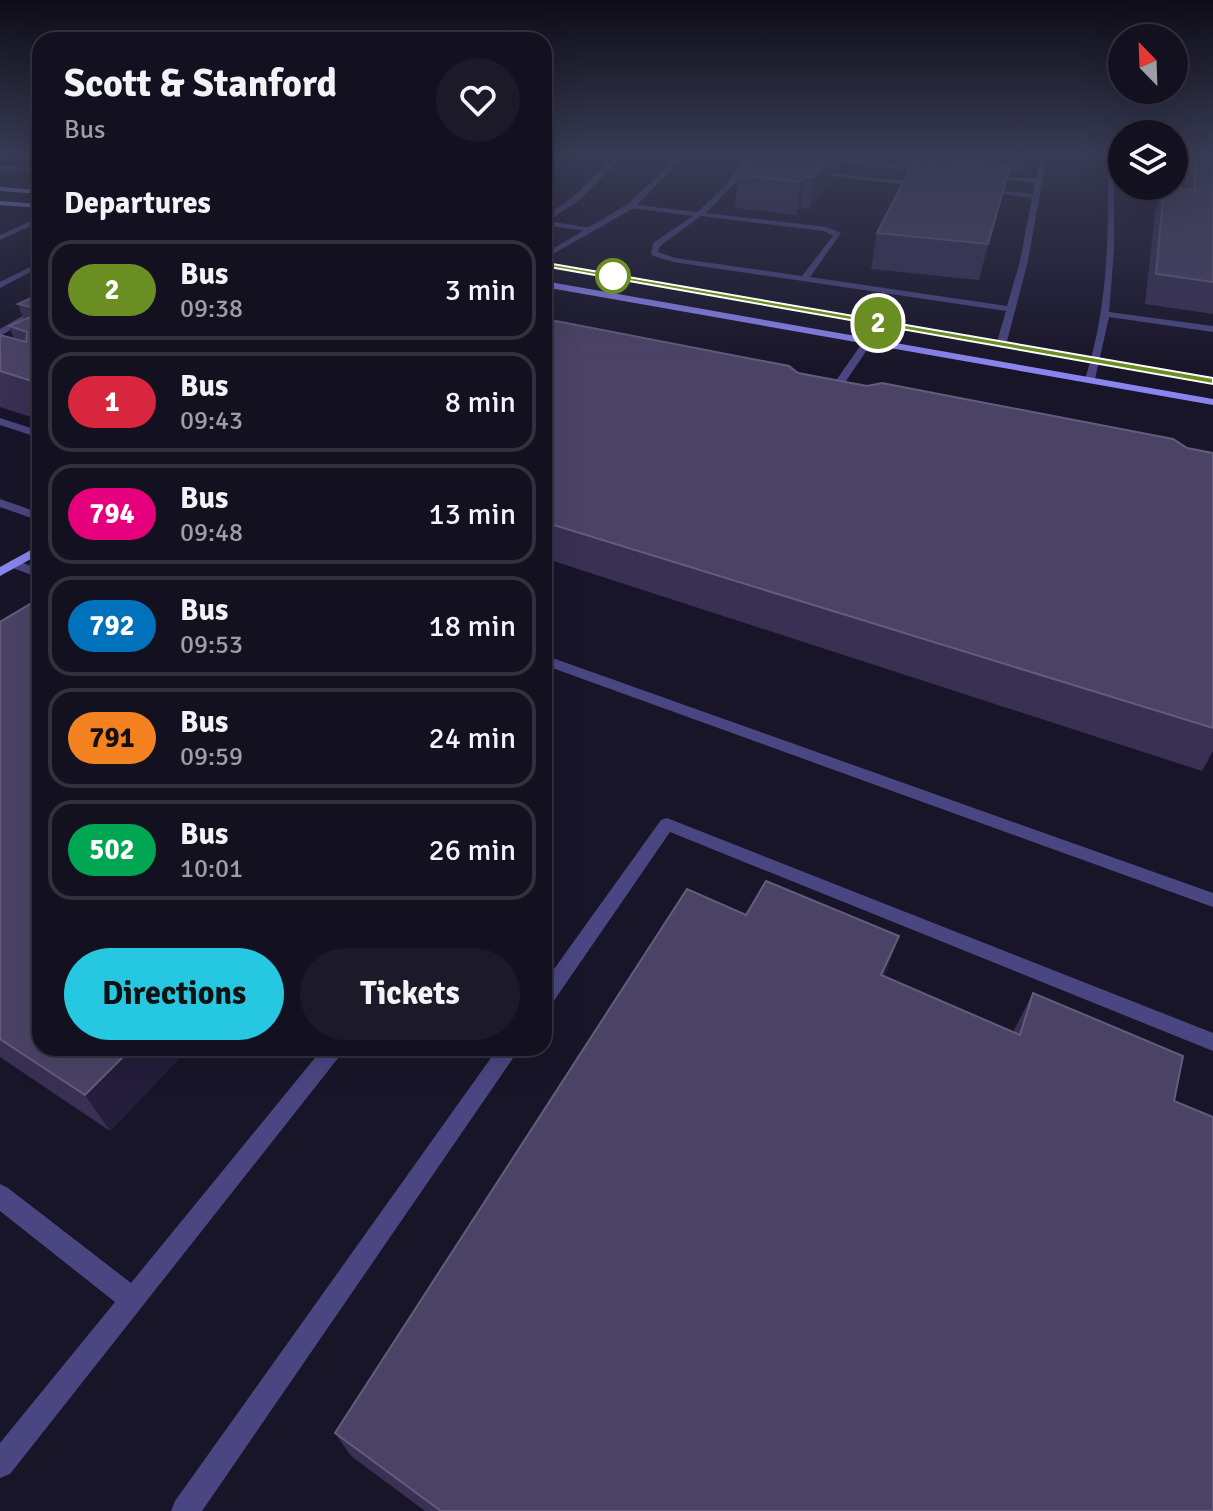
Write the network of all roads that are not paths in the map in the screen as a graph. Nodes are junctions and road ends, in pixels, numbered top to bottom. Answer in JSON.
{"nodes":[{"id":1,"x":28,"y":225,"type":"edge"},
{"id":2,"x":558,"y":225,"type":"edge"},
{"id":3,"x":599,"y":225,"type":"edge"},
{"id":4,"x":686,"y":225,"type":"edge"},
{"id":5,"x":794,"y":225,"type":"edge"},
{"id":6,"x":1030,"y":225,"type":"edge"},
{"id":7,"x":1111,"y":225,"type":"edge"},
{"id":8,"x":590,"y":230,"type":"junction"},
{"id":9,"x":0,"y":238,"type":"edge"},
{"id":10,"x":552,"y":252,"type":"edge"},
{"id":11,"x":552,"y":265,"type":"edge"},
{"id":12,"x":32,"y":268,"type":"edge"},
{"id":13,"x":804,"y":279,"type":"junction"},
{"id":14,"x":0,"y":285,"type":"edge"},
{"id":15,"x":552,"y":285,"type":"edge"},
{"id":16,"x":1011,"y":309,"type":"junction"},
{"id":17,"x":32,"y":314,"type":"edge"},
{"id":18,"x":1104,"y":314,"type":"junction"},
{"id":19,"x":1213,"y":329,"type":"edge"},
{"id":20,"x":0,"y":333,"type":"edge"},
{"id":21,"x":868,"y":341,"type":"junction"},
{"id":22,"x":1001,"y":345,"type":"junction"},
{"id":23,"x":1097,"y":361,"type":"junction"},
{"id":24,"x":1090,"y":379,"type":"junction"},
{"id":25,"x":825,"y":380,"type":"edge"},
{"id":26,"x":1213,"y":381,"type":"edge"},
{"id":27,"x":840,"y":382,"type":"junction"},
{"id":28,"x":855,"y":385,"type":"edge"},
{"id":29,"x":1213,"y":402,"type":"edge"},
{"id":30,"x":0,"y":421,"type":"edge"},
{"id":31,"x":32,"y":432,"type":"edge"},
{"id":32,"x":0,"y":503,"type":"edge"},
{"id":33,"x":32,"y":514,"type":"edge"},
{"id":34,"x":32,"y":554,"type":"edge"},
{"id":35,"x":15,"y":564,"type":"junction"},
{"id":36,"x":32,"y":571,"type":"edge"},
{"id":37,"x":0,"y":572,"type":"edge"},
{"id":38,"x":552,"y":663,"type":"edge"},
{"id":39,"x":1213,"y":900,"type":"edge"},
{"id":40,"x":552,"y":988,"type":"edge"},
{"id":41,"x":1213,"y":1042,"type":"edge"},
{"id":42,"x":330,"y":1056,"type":"edge"},
{"id":43,"x":504,"y":1056,"type":"edge"},
{"id":44,"x":0,"y":1196,"type":"edge"},
{"id":45,"x":133,"y":1300,"type":"junction"},
{"id":46,"x":0,"y":1464,"type":"edge"},
{"id":47,"x":185,"y":1511,"type":"edge"}],
"edges":[{"from":1,"to":9,"type":"street"},
{"from":2,"to":8,"type":"street"},
{"from":3,"to":8,"type":"street"},
{"from":4,"to":13,"type":"street"},
{"from":5,"to":13,"type":"street"},
{"from":6,"to":16,"type":"street"},
{"from":7,"to":18,"type":"street"},
{"from":8,"to":10,"type":"street"},
{"from":11,"to":22,"type":"main road"},
{"from":12,"to":14,"type":"street"},
{"from":13,"to":16,"type":"street"},
{"from":15,"to":21,"type":"main road"},
{"from":16,"to":22,"type":"street"},
{"from":17,"to":20,"type":"street"},
{"from":18,"to":19,"type":"street"},
{"from":18,"to":23,"type":"street"},
{"from":21,"to":24,"type":"main road"},
{"from":21,"to":27,"type":"street"},
{"from":22,"to":23,"type":"main road"},
{"from":23,"to":24,"type":"street"},
{"from":23,"to":26,"type":"main road"},
{"from":24,"to":29,"type":"main road"},
{"from":25,"to":27,"type":"street"},
{"from":27,"to":28,"type":"street"},
{"from":30,"to":31,"type":"street"},
{"from":32,"to":33,"type":"street"},
{"from":34,"to":35,"type":"main road"},
{"from":35,"to":36,"type":"street"},
{"from":35,"to":37,"type":"main road"},
{"from":38,"to":39,"type":"street"},
{"from":40,"to":41,"type":"street"},
{"from":42,"to":45,"type":"street"},
{"from":43,"to":47,"type":"street"},
{"from":44,"to":45,"type":"street"},
{"from":45,"to":46,"type":"street"}]}
